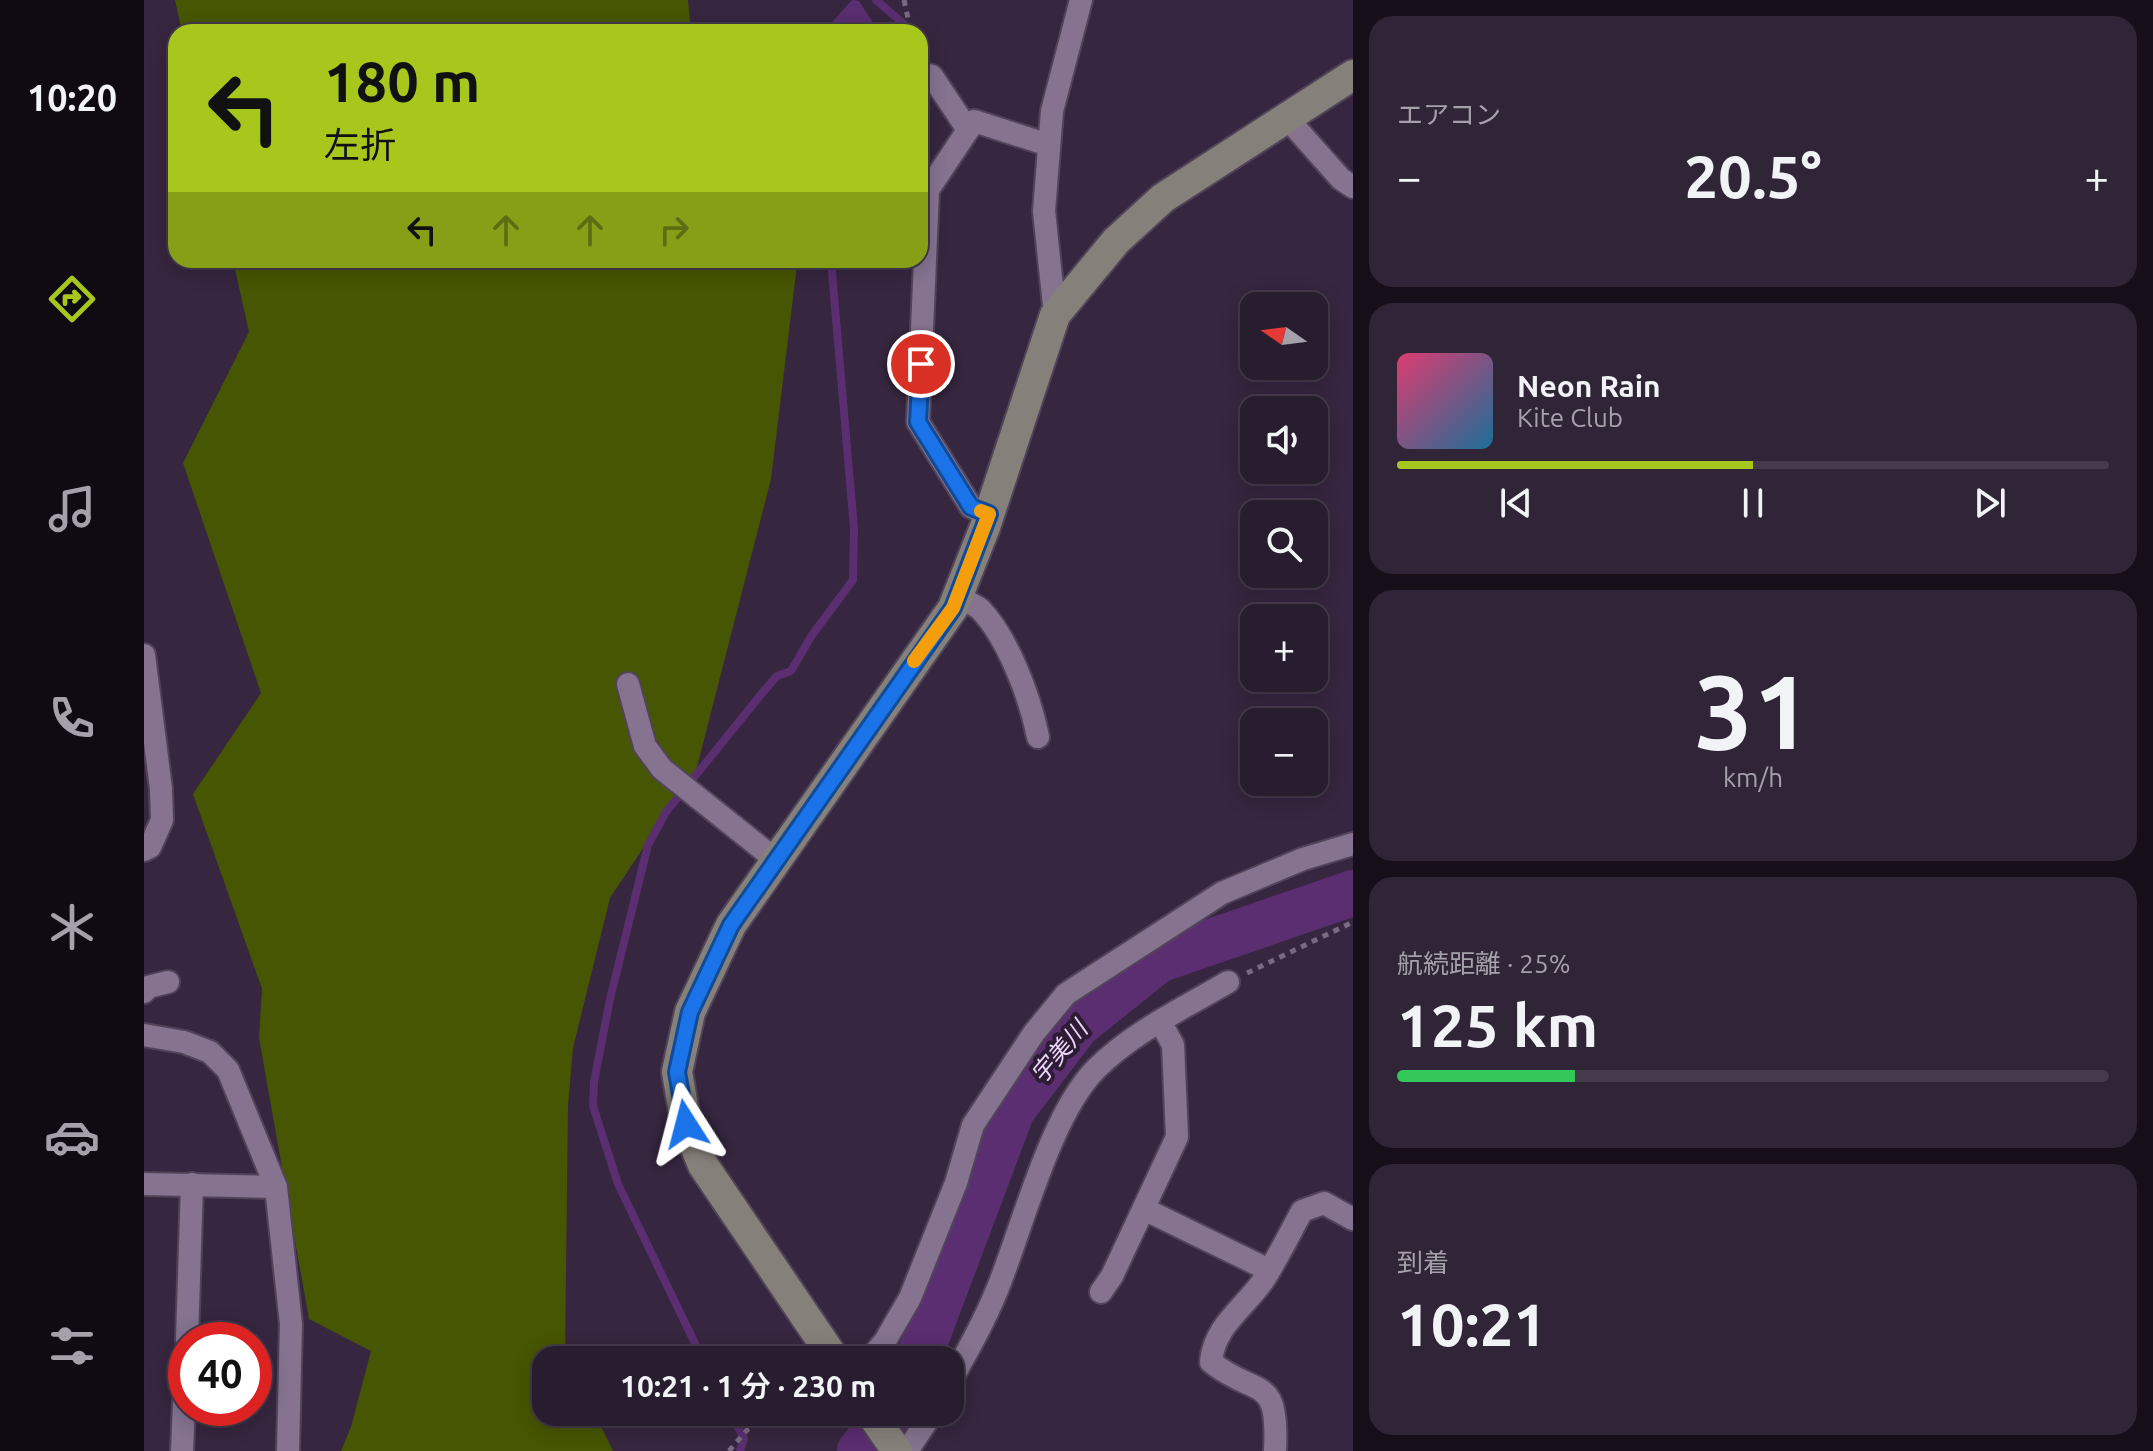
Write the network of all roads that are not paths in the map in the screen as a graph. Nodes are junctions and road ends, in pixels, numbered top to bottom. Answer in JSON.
{"nodes":[{"id":1,"x":1081,"y":0,"type":"edge"},
{"id":2,"x":928,"y":75,"type":"edge"},
{"id":3,"x":1353,"y":75,"type":"edge"},
{"id":4,"x":1286,"y":117,"type":"junction"},
{"id":5,"x":968,"y":130,"type":"junction"},
{"id":6,"x":1049,"y":145,"type":"junction"},
{"id":7,"x":1353,"y":187,"type":"edge"},
{"id":8,"x":928,"y":190,"type":"edge"},
{"id":9,"x":925,"y":268,"type":"edge"},
{"id":10,"x":1055,"y":315,"type":"junction"},
{"id":11,"x":989,"y":514,"type":"junction"},
{"id":12,"x":957,"y":597,"type":"junction"},
{"id":13,"x":144,"y":655,"type":"edge"},
{"id":14,"x":628,"y":684,"type":"dead end"},
{"id":15,"x":1038,"y":737,"type":"dead end"},
{"id":16,"x":1353,"y":844,"type":"edge"},
{"id":17,"x":144,"y":850,"type":"edge"},
{"id":18,"x":776,"y":860,"type":"junction"},
{"id":19,"x":168,"y":982,"type":"dead end"},
{"id":20,"x":1228,"y":982,"type":"road end"},
{"id":21,"x":144,"y":992,"type":"edge"},
{"id":22,"x":1161,"y":1023,"type":"junction"},
{"id":23,"x":144,"y":1035,"type":"edge"},
{"id":24,"x":144,"y":1184,"type":"edge"},
{"id":25,"x":192,"y":1184,"type":"junction"},
{"id":26,"x":276,"y":1187,"type":"junction"},
{"id":27,"x":1144,"y":1209,"type":"junction"},
{"id":28,"x":1353,"y":1219,"type":"edge"},
{"id":29,"x":1269,"y":1270,"type":"junction"},
{"id":30,"x":1101,"y":1292,"type":"dead end"},
{"id":31,"x":188,"y":1322,"type":"edge"},
{"id":32,"x":826,"y":1346,"type":"edge"},
{"id":33,"x":881,"y":1346,"type":"edge"},
{"id":34,"x":964,"y":1358,"type":"edge"},
{"id":35,"x":183,"y":1426,"type":"edge"},
{"id":36,"x":881,"y":1426,"type":"edge"},
{"id":37,"x":921,"y":1426,"type":"edge"},
{"id":38,"x":900,"y":1450,"type":"edge"},
{"id":39,"x":182,"y":1451,"type":"edge"},
{"id":40,"x":288,"y":1451,"type":"edge"},
{"id":41,"x":1275,"y":1451,"type":"edge"}],
"edges":[{"from":1,"to":6,"type":"street"},
{"from":2,"to":5,"type":"street"},
{"from":3,"to":4,"type":"street"},
{"from":4,"to":7,"type":"street"},
{"from":4,"to":10,"type":"street"},
{"from":5,"to":6,"type":"street"},
{"from":5,"to":8,"type":"street"},
{"from":6,"to":10,"type":"street"},
{"from":9,"to":11,"type":"street"},
{"from":10,"to":11,"type":"street"},
{"from":11,"to":12,"type":"street"},
{"from":12,"to":15,"type":"street"},
{"from":12,"to":18,"type":"street"},
{"from":13,"to":17,"type":"street"},
{"from":14,"to":18,"type":"street"},
{"from":16,"to":33,"type":"street"},
{"from":18,"to":32,"type":"street"},
{"from":19,"to":21,"type":"street"},
{"from":20,"to":22,"type":"street"},
{"from":22,"to":27,"type":"street"},
{"from":22,"to":34,"type":"street"},
{"from":23,"to":26,"type":"street"},
{"from":24,"to":25,"type":"street"},
{"from":25,"to":26,"type":"street"},
{"from":25,"to":31,"type":"street"},
{"from":26,"to":40,"type":"street"},
{"from":27,"to":29,"type":"street"},
{"from":27,"to":30,"type":"street"},
{"from":28,"to":29,"type":"street"},
{"from":29,"to":41,"type":"street"},
{"from":35,"to":39,"type":"street"},
{"from":36,"to":38,"type":"street"},
{"from":37,"to":38,"type":"street"}]}
